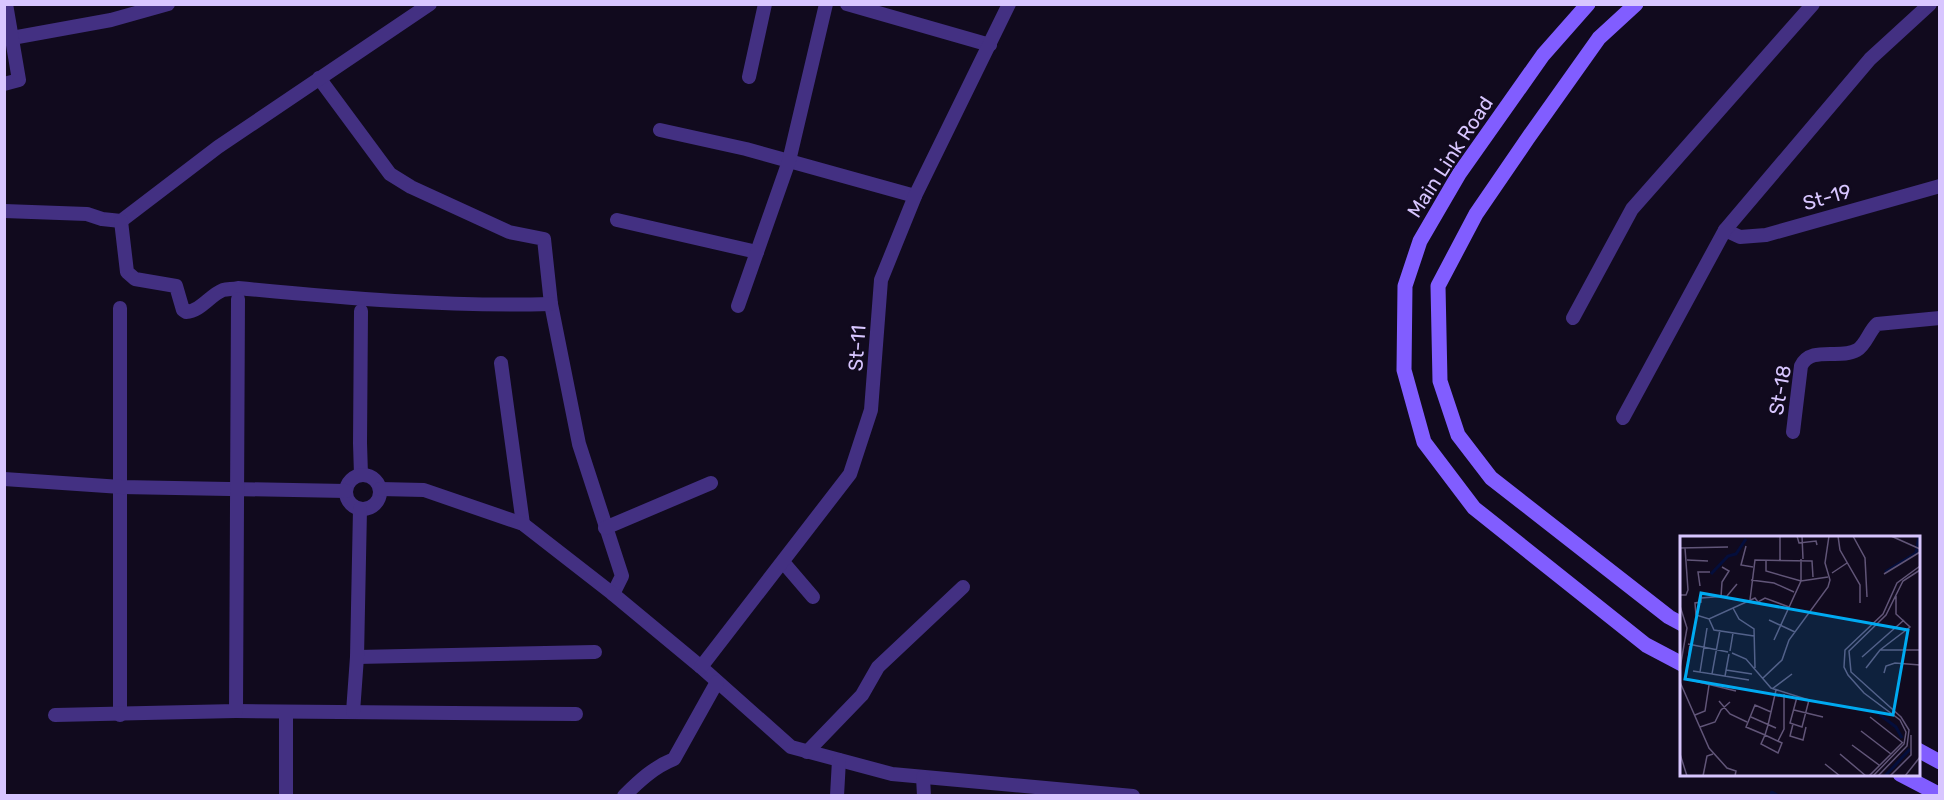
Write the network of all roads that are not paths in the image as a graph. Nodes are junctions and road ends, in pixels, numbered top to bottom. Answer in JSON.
{"nodes":[{"id":1,"x":6,"y":4,"type":"edge"},
{"id":2,"x":168,"y":4,"type":"edge"},
{"id":3,"x":430,"y":4,"type":"edge"},
{"id":4,"x":765,"y":4,"type":"edge"},
{"id":5,"x":826,"y":4,"type":"edge"},
{"id":6,"x":847,"y":4,"type":"edge"},
{"id":7,"x":1009,"y":4,"type":"edge"},
{"id":8,"x":1588,"y":4,"type":"edge"},
{"id":9,"x":1636,"y":4,"type":"edge"},
{"id":10,"x":1813,"y":4,"type":"edge"},
{"id":11,"x":1930,"y":4,"type":"edge"},
{"id":12,"x":12,"y":38,"type":"junction"},
{"id":13,"x":990,"y":45,"type":"junction"},
{"id":14,"x":749,"y":77,"type":"dead end"},
{"id":15,"x":319,"y":78,"type":"junction"},
{"id":16,"x":4,"y":84,"type":"edge"},
{"id":17,"x":660,"y":130,"type":"dead end"},
{"id":18,"x":789,"y":161,"type":"junction"},
{"id":19,"x":1940,"y":186,"type":"edge"},
{"id":20,"x":915,"y":196,"type":"junction"},
{"id":21,"x":4,"y":211,"type":"edge"},
{"id":22,"x":617,"y":220,"type":"dead end"},
{"id":23,"x":121,"y":221,"type":"junction"},
{"id":24,"x":1725,"y":230,"type":"junction"},
{"id":25,"x":757,"y":252,"type":"junction"},
{"id":26,"x":238,"y":299,"type":"dead end"},
{"id":27,"x":551,"y":304,"type":"junction"},
{"id":28,"x":738,"y":306,"type":"dead end"},
{"id":29,"x":120,"y":308,"type":"dead end"},
{"id":30,"x":361,"y":310,"type":"dead end"},
{"id":31,"x":1573,"y":318,"type":"dead end"},
{"id":32,"x":1940,"y":318,"type":"edge"},
{"id":33,"x":501,"y":363,"type":"dead end"},
{"id":34,"x":1623,"y":418,"type":"dead end"},
{"id":35,"x":1793,"y":432,"type":"dead end"},
{"id":36,"x":361,"y":475,"type":"junction"},
{"id":37,"x":4,"y":479,"type":"edge"},
{"id":38,"x":711,"y":483,"type":"dead end"},
{"id":39,"x":121,"y":487,"type":"junction"},
{"id":40,"x":238,"y":488,"type":"junction"},
{"id":41,"x":380,"y":489,"type":"junction"},
{"id":42,"x":346,"y":491,"type":"junction"},
{"id":43,"x":360,"y":509,"type":"junction"},
{"id":44,"x":523,"y":524,"type":"junction"},
{"id":45,"x":606,"y":528,"type":"junction"},
{"id":46,"x":783,"y":562,"type":"junction"},
{"id":47,"x":963,"y":587,"type":"dead end"},
{"id":48,"x":613,"y":594,"type":"junction"},
{"id":49,"x":813,"y":597,"type":"dead end"},
{"id":50,"x":1680,"y":623,"type":"edge"},
{"id":51,"x":596,"y":652,"type":"dead end"},
{"id":52,"x":357,"y":657,"type":"junction"},
{"id":53,"x":1680,"y":663,"type":"edge"},
{"id":54,"x":700,"y":668,"type":"junction"},
{"id":55,"x":717,"y":682,"type":"junction"},
{"id":56,"x":236,"y":711,"type":"junction"},
{"id":57,"x":286,"y":712,"type":"junction"},
{"id":58,"x":353,"y":712,"type":"junction"},
{"id":59,"x":576,"y":714,"type":"dead end"},
{"id":60,"x":120,"y":715,"type":"junction"},
{"id":61,"x":55,"y":716,"type":"dead end"},
{"id":62,"x":1920,"y":751,"type":"edge"},
{"id":63,"x":807,"y":752,"type":"junction"},
{"id":64,"x":839,"y":760,"type":"junction"},
{"id":65,"x":1940,"y":762,"type":"edge"},
{"id":66,"x":1904,"y":776,"type":"edge"},
{"id":67,"x":923,"y":777,"type":"junction"},
{"id":68,"x":1046,"y":792,"type":"edge"},
{"id":69,"x":286,"y":795,"type":"edge"},
{"id":70,"x":624,"y":795,"type":"edge"},
{"id":71,"x":837,"y":795,"type":"edge"},
{"id":72,"x":924,"y":795,"type":"edge"},
{"id":73,"x":1133,"y":795,"type":"edge"},
{"id":74,"x":1940,"y":795,"type":"edge"}],
"edges":[{"from":1,"to":12,"type":"street"},
{"from":2,"to":12,"type":"street"},
{"from":3,"to":15,"type":"street"},
{"from":4,"to":14,"type":"street"},
{"from":5,"to":18,"type":"street"},
{"from":6,"to":13,"type":"street"},
{"from":7,"to":13,"type":"street","name":"St-11"},
{"from":8,"to":53,"type":"street","name":"Main Link Road"},
{"from":9,"to":50,"type":"street"},
{"from":10,"to":31,"type":"street"},
{"from":11,"to":24,"type":"street"},
{"from":12,"to":16,"type":"street"},
{"from":13,"to":20,"type":"street","name":"St-11"},
{"from":15,"to":23,"type":"street"},
{"from":15,"to":27,"type":"street"},
{"from":17,"to":18,"type":"street"},
{"from":18,"to":20,"type":"street"},
{"from":18,"to":25,"type":"street"},
{"from":19,"to":24,"type":"street","name":"St-19"},
{"from":20,"to":46,"type":"street","name":"St-11"},
{"from":21,"to":23,"type":"street"},
{"from":22,"to":25,"type":"street"},
{"from":23,"to":27,"type":"street"},
{"from":24,"to":34,"type":"street"},
{"from":25,"to":28,"type":"street"},
{"from":26,"to":40,"type":"street"},
{"from":27,"to":45,"type":"street"},
{"from":29,"to":39,"type":"street"},
{"from":30,"to":36,"type":"street"},
{"from":32,"to":35,"type":"street","name":"St-18"},
{"from":33,"to":44,"type":"street"},
{"from":36,"to":41,"type":"street"},
{"from":36,"to":42,"type":"street"},
{"from":37,"to":39,"type":"street"},
{"from":38,"to":45,"type":"street"},
{"from":39,"to":40,"type":"street"},
{"from":39,"to":60,"type":"street"},
{"from":40,"to":42,"type":"street"},
{"from":40,"to":56,"type":"street"},
{"from":41,"to":43,"type":"street"},
{"from":41,"to":44,"type":"street"},
{"from":42,"to":43,"type":"street"},
{"from":43,"to":52,"type":"street"},
{"from":44,"to":48,"type":"street"},
{"from":45,"to":48,"type":"street"},
{"from":46,"to":49,"type":"street"},
{"from":46,"to":54,"type":"street","name":"St-11"},
{"from":47,"to":63,"type":"street"},
{"from":48,"to":54,"type":"street"},
{"from":51,"to":52,"type":"street"},
{"from":52,"to":58,"type":"street"},
{"from":54,"to":55,"type":"street"},
{"from":55,"to":63,"type":"street"},
{"from":55,"to":70,"type":"street"},
{"from":56,"to":57,"type":"street"},
{"from":56,"to":60,"type":"street"},
{"from":57,"to":58,"type":"street"},
{"from":57,"to":69,"type":"street"},
{"from":58,"to":59,"type":"street"},
{"from":60,"to":61,"type":"street"},
{"from":62,"to":65,"type":"street"},
{"from":63,"to":64,"type":"street"},
{"from":64,"to":67,"type":"street"},
{"from":64,"to":71,"type":"street"},
{"from":66,"to":74,"type":"street"},
{"from":67,"to":68,"type":"street"},
{"from":67,"to":72,"type":"street"},
{"from":68,"to":73,"type":"street"}]}
